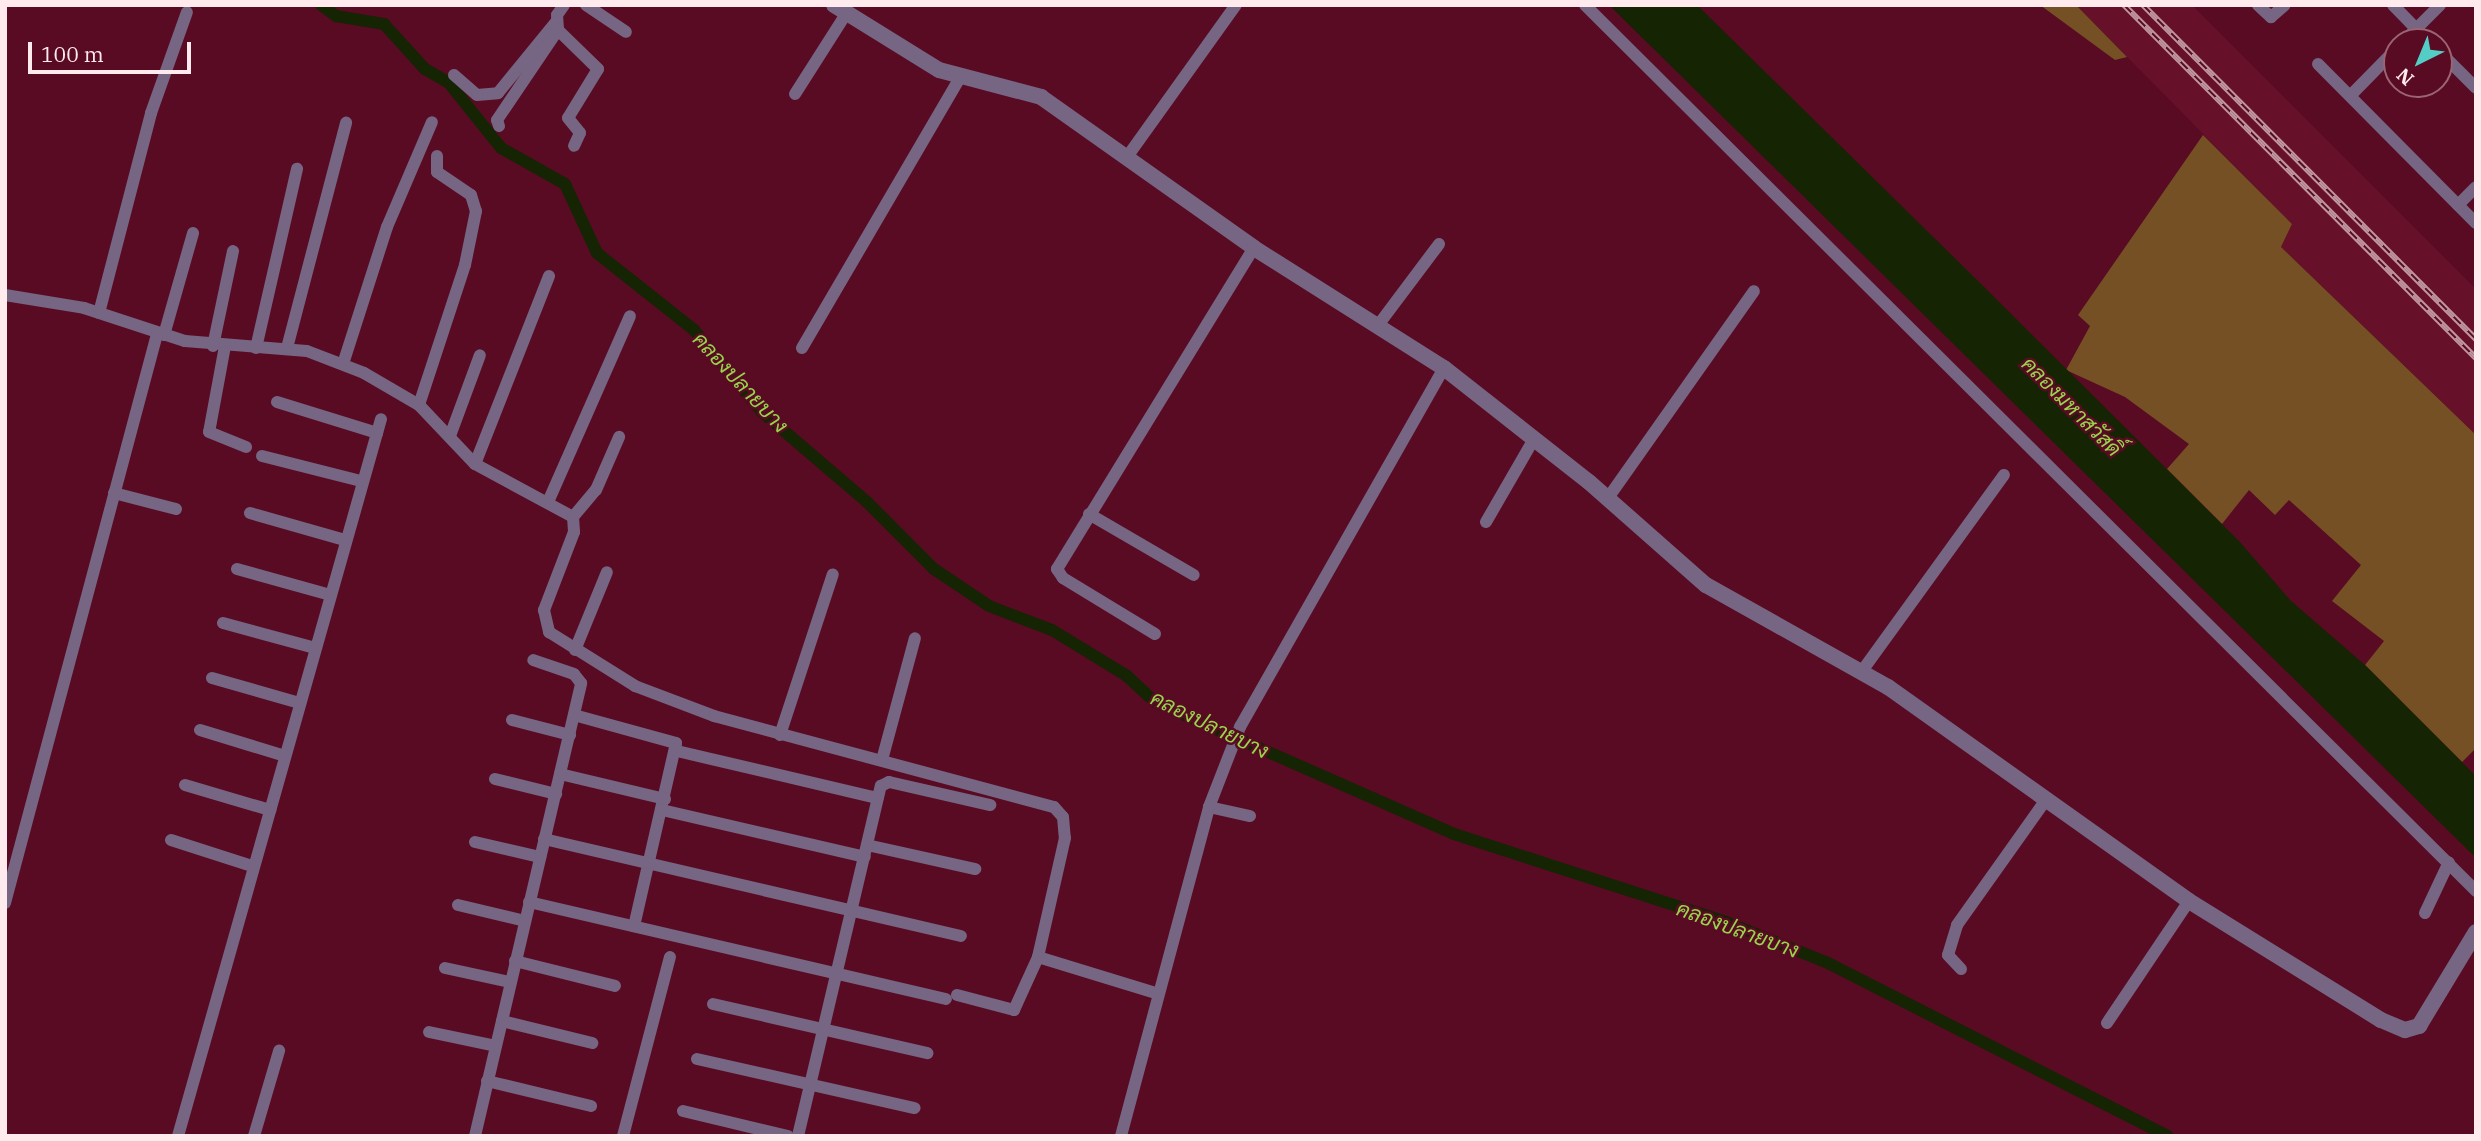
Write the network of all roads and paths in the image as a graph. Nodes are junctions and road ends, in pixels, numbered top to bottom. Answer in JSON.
{"nodes":[{"id":1,"x":564,"y":5,"type":"edge"},
{"id":2,"x":586,"y":5,"type":"edge"},
{"id":3,"x":1236,"y":5,"type":"edge"},
{"id":4,"x":1585,"y":5,"type":"edge"},
{"id":5,"x":2258,"y":5,"type":"edge"},
{"id":6,"x":2285,"y":5,"type":"edge"},
{"id":7,"x":2393,"y":5,"type":"edge"},
{"id":8,"x":2440,"y":5,"type":"edge"},
{"id":9,"x":840,"y":10,"type":"edge"},
{"id":10,"x":187,"y":12,"type":"dead end"},
{"id":11,"x":557,"y":26,"type":"junction"},
{"id":12,"x":2415,"y":28,"type":"edge"},
{"id":13,"x":2417,"y":28,"type":"edge"},
{"id":14,"x":626,"y":32,"type":"dead end"},
{"id":15,"x":2383,"y":62,"type":"edge"},
{"id":16,"x":2318,"y":64,"type":"dead end"},
{"id":17,"x":2453,"y":65,"type":"edge"},
{"id":18,"x":454,"y":75,"type":"dead end"},
{"id":19,"x":960,"y":79,"type":"junction"},
{"id":20,"x":2476,"y":88,"type":"edge"},
{"id":21,"x":795,"y":94,"type":"dead end"},
{"id":22,"x":2351,"y":95,"type":"junction"},
{"id":23,"x":432,"y":122,"type":"dead end"},
{"id":24,"x":346,"y":123,"type":"dead end"},
{"id":25,"x":499,"y":126,"type":"dead end"},
{"id":26,"x":575,"y":146,"type":"dead end"},
{"id":27,"x":438,"y":156,"type":"dead end"},
{"id":28,"x":1128,"y":157,"type":"junction"},
{"id":29,"x":297,"y":169,"type":"dead end"},
{"id":30,"x":2476,"y":187,"type":"edge"},
{"id":31,"x":2458,"y":205,"type":"junction"},
{"id":32,"x":2476,"y":223,"type":"edge"},
{"id":33,"x":193,"y":233,"type":"dead end"},
{"id":34,"x":1440,"y":244,"type":"dead end"},
{"id":35,"x":1254,"y":248,"type":"junction"},
{"id":36,"x":233,"y":251,"type":"dead end"},
{"id":37,"x":549,"y":276,"type":"dead end"},
{"id":38,"x":1754,"y":291,"type":"dead end"},
{"id":39,"x":5,"y":295,"type":"edge"},
{"id":40,"x":99,"y":313,"type":"junction"},
{"id":41,"x":630,"y":316,"type":"dead end"},
{"id":42,"x":1379,"y":324,"type":"junction"},
{"id":43,"x":160,"y":335,"type":"junction"},
{"id":44,"x":219,"y":346,"type":"junction"},
{"id":45,"x":256,"y":348,"type":"junction"},
{"id":46,"x":287,"y":348,"type":"junction"},
{"id":47,"x":802,"y":348,"type":"dead end"},
{"id":48,"x":480,"y":355,"type":"dead end"},
{"id":49,"x":343,"y":364,"type":"junction"},
{"id":50,"x":1444,"y":368,"type":"junction"},
{"id":51,"x":277,"y":402,"type":"dead end"},
{"id":52,"x":419,"y":405,"type":"junction"},
{"id":53,"x":381,"y":419,"type":"dead end"},
{"id":54,"x":377,"y":433,"type":"junction"},
{"id":55,"x":450,"y":436,"type":"junction"},
{"id":56,"x":619,"y":437,"type":"dead end"},
{"id":57,"x":1534,"y":439,"type":"junction"},
{"id":58,"x":247,"y":447,"type":"dead end"},
{"id":59,"x":262,"y":456,"type":"dead end"},
{"id":60,"x":475,"y":464,"type":"junction"},
{"id":61,"x":2004,"y":475,"type":"dead end"},
{"id":62,"x":362,"y":481,"type":"junction"},
{"id":63,"x":114,"y":493,"type":"junction"},
{"id":64,"x":1608,"y":498,"type":"junction"},
{"id":65,"x":548,"y":502,"type":"junction"},
{"id":66,"x":176,"y":509,"type":"dead end"},
{"id":67,"x":250,"y":513,"type":"dead end"},
{"id":68,"x":1089,"y":514,"type":"junction"},
{"id":69,"x":573,"y":517,"type":"junction"},
{"id":70,"x":1486,"y":522,"type":"dead end"},
{"id":71,"x":345,"y":540,"type":"junction"},
{"id":72,"x":237,"y":569,"type":"dead end"},
{"id":73,"x":607,"y":572,"type":"dead end"},
{"id":74,"x":833,"y":574,"type":"dead end"},
{"id":75,"x":1194,"y":575,"type":"dead end"},
{"id":76,"x":330,"y":595,"type":"junction"},
{"id":77,"x":223,"y":623,"type":"dead end"},
{"id":78,"x":1155,"y":635,"type":"dead end"},
{"id":79,"x":915,"y":638,"type":"dead end"},
{"id":80,"x":315,"y":648,"type":"junction"},
{"id":81,"x":575,"y":650,"type":"junction"},
{"id":82,"x":533,"y":660,"type":"dead end"},
{"id":83,"x":1862,"y":671,"type":"junction"},
{"id":84,"x":212,"y":678,"type":"dead end"},
{"id":85,"x":300,"y":703,"type":"junction"},
{"id":86,"x":574,"y":715,"type":"junction"},
{"id":87,"x":512,"y":720,"type":"dead end"},
{"id":88,"x":200,"y":730,"type":"dead end"},
{"id":89,"x":569,"y":735,"type":"junction"},
{"id":90,"x":780,"y":735,"type":"junction"},
{"id":91,"x":677,"y":751,"type":"junction"},
{"id":92,"x":285,"y":756,"type":"junction"},
{"id":93,"x":882,"y":760,"type":"junction"},
{"id":94,"x":561,"y":774,"type":"junction"},
{"id":95,"x":495,"y":779,"type":"dead end"},
{"id":96,"x":185,"y":785,"type":"dead end"},
{"id":97,"x":556,"y":794,"type":"junction"},
{"id":98,"x":878,"y":798,"type":"junction"},
{"id":99,"x":2045,"y":801,"type":"junction"},
{"id":100,"x":663,"y":804,"type":"junction"},
{"id":101,"x":990,"y":805,"type":"dead end"},
{"id":102,"x":1209,"y":807,"type":"junction"},
{"id":103,"x":270,"y":810,"type":"junction"},
{"id":104,"x":1250,"y":816,"type":"dead end"},
{"id":105,"x":544,"y":839,"type":"junction"},
{"id":106,"x":171,"y":840,"type":"dead end"},
{"id":107,"x":475,"y":842,"type":"dead end"},
{"id":108,"x":866,"y":851,"type":"junction"},
{"id":109,"x":540,"y":857,"type":"junction"},
{"id":110,"x":2449,"y":862,"type":"junction"},
{"id":111,"x":649,"y":865,"type":"junction"},
{"id":112,"x":252,"y":866,"type":"junction"},
{"id":113,"x":975,"y":869,"type":"dead end"},
{"id":114,"x":2476,"y":891,"type":"edge"},
{"id":115,"x":2189,"y":901,"type":"junction"},
{"id":116,"x":529,"y":902,"type":"junction"},
{"id":117,"x":5,"y":903,"type":"edge"},
{"id":118,"x":458,"y":905,"type":"dead end"},
{"id":119,"x":851,"y":910,"type":"junction"},
{"id":120,"x":2424,"y":913,"type":"dead end"},
{"id":121,"x":525,"y":921,"type":"junction"},
{"id":122,"x":634,"y":926,"type":"junction"},
{"id":123,"x":2476,"y":932,"type":"edge"},
{"id":124,"x":961,"y":936,"type":"dead end"},
{"id":125,"x":670,"y":957,"type":"dead end"},
{"id":126,"x":1038,"y":957,"type":"junction"},
{"id":127,"x":515,"y":961,"type":"junction"},
{"id":128,"x":444,"y":968,"type":"dead end"},
{"id":129,"x":1961,"y":969,"type":"dead end"},
{"id":130,"x":836,"y":974,"type":"junction"},
{"id":131,"x":510,"y":982,"type":"junction"},
{"id":132,"x":614,"y":986,"type":"dead end"},
{"id":133,"x":1156,"y":993,"type":"junction"},
{"id":134,"x":713,"y":1004,"type":"dead end"},
{"id":135,"x":502,"y":1021,"type":"junction"},
{"id":136,"x":2107,"y":1023,"type":"dead end"},
{"id":137,"x":824,"y":1029,"type":"junction"},
{"id":138,"x":429,"y":1032,"type":"dead end"},
{"id":139,"x":592,"y":1043,"type":"dead end"},
{"id":140,"x":496,"y":1046,"type":"junction"},
{"id":141,"x":279,"y":1051,"type":"dead end"},
{"id":142,"x":927,"y":1053,"type":"dead end"},
{"id":143,"x":697,"y":1059,"type":"dead end"},
{"id":144,"x":487,"y":1082,"type":"junction"},
{"id":145,"x":811,"y":1084,"type":"junction"},
{"id":146,"x":590,"y":1106,"type":"dead end"},
{"id":147,"x":915,"y":1108,"type":"dead end"},
{"id":148,"x":683,"y":1111,"type":"dead end"},
{"id":149,"x":178,"y":1136,"type":"edge"},
{"id":150,"x":254,"y":1136,"type":"edge"},
{"id":151,"x":475,"y":1136,"type":"edge"},
{"id":152,"x":623,"y":1136,"type":"edge"},
{"id":153,"x":788,"y":1136,"type":"edge"},
{"id":154,"x":799,"y":1136,"type":"edge"},
{"id":155,"x":1121,"y":1136,"type":"edge"}],
"edges":[{"from":1,"to":11,"type":"street"},
{"from":2,"to":14,"type":"street"},
{"from":3,"to":28,"type":"street"},
{"from":4,"to":110,"type":"street"},
{"from":5,"to":6,"type":"street"},
{"from":7,"to":12,"type":"street"},
{"from":8,"to":13,"type":"street"},
{"from":9,"to":19,"type":"street"},
{"from":9,"to":21,"type":"street"},
{"from":10,"to":40,"type":"street"},
{"from":11,"to":18,"type":"street"},
{"from":11,"to":25,"type":"street"},
{"from":11,"to":26,"type":"street"},
{"from":15,"to":22,"type":"street"},
{"from":16,"to":22,"type":"street"},
{"from":17,"to":20,"type":"street"},
{"from":19,"to":28,"type":"street"},
{"from":19,"to":47,"type":"street"},
{"from":22,"to":31,"type":"street"},
{"from":23,"to":49,"type":"street"},
{"from":24,"to":46,"type":"street"},
{"from":27,"to":52,"type":"street"},
{"from":28,"to":35,"type":"street"},
{"from":29,"to":45,"type":"street"},
{"from":30,"to":31,"type":"street"},
{"from":31,"to":32,"type":"street"},
{"from":33,"to":43,"type":"street"},
{"from":34,"to":42,"type":"street"},
{"from":35,"to":42,"type":"street"},
{"from":35,"to":68,"type":"street"},
{"from":36,"to":44,"type":"street"},
{"from":37,"to":60,"type":"street"},
{"from":38,"to":64,"type":"street"},
{"from":39,"to":40,"type":"street"},
{"from":40,"to":43,"type":"street"},
{"from":41,"to":65,"type":"street"},
{"from":42,"to":50,"type":"street"},
{"from":43,"to":44,"type":"street"},
{"from":43,"to":63,"type":"street"},
{"from":44,"to":45,"type":"street"},
{"from":44,"to":58,"type":"street"},
{"from":45,"to":46,"type":"street"},
{"from":46,"to":49,"type":"street"},
{"from":48,"to":55,"type":"street"},
{"from":49,"to":52,"type":"street"},
{"from":50,"to":57,"type":"street"},
{"from":50,"to":102,"type":"street"},
{"from":51,"to":54,"type":"street"},
{"from":52,"to":55,"type":"street"},
{"from":53,"to":54,"type":"street"},
{"from":54,"to":62,"type":"street"},
{"from":55,"to":60,"type":"street"},
{"from":56,"to":69,"type":"street"},
{"from":57,"to":64,"type":"street"},
{"from":57,"to":70,"type":"street"},
{"from":59,"to":62,"type":"street"},
{"from":60,"to":65,"type":"street"},
{"from":61,"to":83,"type":"street"},
{"from":62,"to":71,"type":"street"},
{"from":63,"to":66,"type":"street"},
{"from":63,"to":117,"type":"street"},
{"from":64,"to":83,"type":"street"},
{"from":65,"to":69,"type":"street"},
{"from":67,"to":71,"type":"street"},
{"from":68,"to":75,"type":"street"},
{"from":68,"to":78,"type":"street"},
{"from":69,"to":81,"type":"street"},
{"from":71,"to":76,"type":"street"},
{"from":72,"to":76,"type":"street"},
{"from":73,"to":81,"type":"street"},
{"from":74,"to":90,"type":"street"},
{"from":76,"to":80,"type":"street"},
{"from":77,"to":80,"type":"street"},
{"from":79,"to":93,"type":"street"},
{"from":80,"to":85,"type":"street"},
{"from":81,"to":90,"type":"street"},
{"from":82,"to":86,"type":"street"},
{"from":83,"to":99,"type":"street"},
{"from":84,"to":85,"type":"street"},
{"from":85,"to":92,"type":"street"},
{"from":86,"to":89,"type":"street"},
{"from":86,"to":91,"type":"street"},
{"from":87,"to":89,"type":"street"},
{"from":88,"to":92,"type":"street"},
{"from":89,"to":94,"type":"street"},
{"from":90,"to":93,"type":"street"},
{"from":91,"to":98,"type":"street"},
{"from":91,"to":100,"type":"street"},
{"from":92,"to":103,"type":"street"},
{"from":93,"to":126,"type":"street"},
{"from":94,"to":97,"type":"street"},
{"from":94,"to":100,"type":"street"},
{"from":95,"to":97,"type":"street"},
{"from":96,"to":103,"type":"street"},
{"from":97,"to":105,"type":"street"},
{"from":98,"to":101,"type":"street"},
{"from":98,"to":108,"type":"street"},
{"from":99,"to":115,"type":"street"},
{"from":99,"to":129,"type":"street"},
{"from":100,"to":108,"type":"street"},
{"from":100,"to":111,"type":"street"},
{"from":102,"to":104,"type":"street"},
{"from":102,"to":133,"type":"street"},
{"from":103,"to":112,"type":"street"},
{"from":105,"to":109,"type":"street"},
{"from":105,"to":111,"type":"street"},
{"from":106,"to":112,"type":"street"},
{"from":107,"to":109,"type":"street"},
{"from":108,"to":113,"type":"street"},
{"from":108,"to":119,"type":"street"},
{"from":109,"to":116,"type":"street"},
{"from":110,"to":114,"type":"street"},
{"from":110,"to":120,"type":"street"},
{"from":111,"to":119,"type":"street"},
{"from":111,"to":122,"type":"street"},
{"from":112,"to":149,"type":"street"},
{"from":115,"to":123,"type":"street"},
{"from":115,"to":136,"type":"street"},
{"from":116,"to":121,"type":"street"},
{"from":116,"to":122,"type":"street"},
{"from":118,"to":121,"type":"street"},
{"from":119,"to":124,"type":"street"},
{"from":119,"to":130,"type":"street"},
{"from":121,"to":127,"type":"street"},
{"from":122,"to":130,"type":"street"},
{"from":125,"to":152,"type":"street"},
{"from":126,"to":130,"type":"street"},
{"from":126,"to":133,"type":"street"},
{"from":127,"to":131,"type":"street"},
{"from":127,"to":132,"type":"street"},
{"from":128,"to":131,"type":"street"},
{"from":130,"to":137,"type":"street"},
{"from":131,"to":135,"type":"street"},
{"from":133,"to":155,"type":"street"},
{"from":134,"to":137,"type":"street"},
{"from":135,"to":139,"type":"street"},
{"from":135,"to":140,"type":"street"},
{"from":137,"to":142,"type":"street"},
{"from":137,"to":145,"type":"street"},
{"from":138,"to":140,"type":"street"},
{"from":140,"to":144,"type":"street"},
{"from":141,"to":150,"type":"street"},
{"from":143,"to":145,"type":"street"},
{"from":144,"to":146,"type":"street"},
{"from":144,"to":151,"type":"street"},
{"from":145,"to":147,"type":"street"},
{"from":145,"to":154,"type":"street"},
{"from":148,"to":153,"type":"street"}]}
